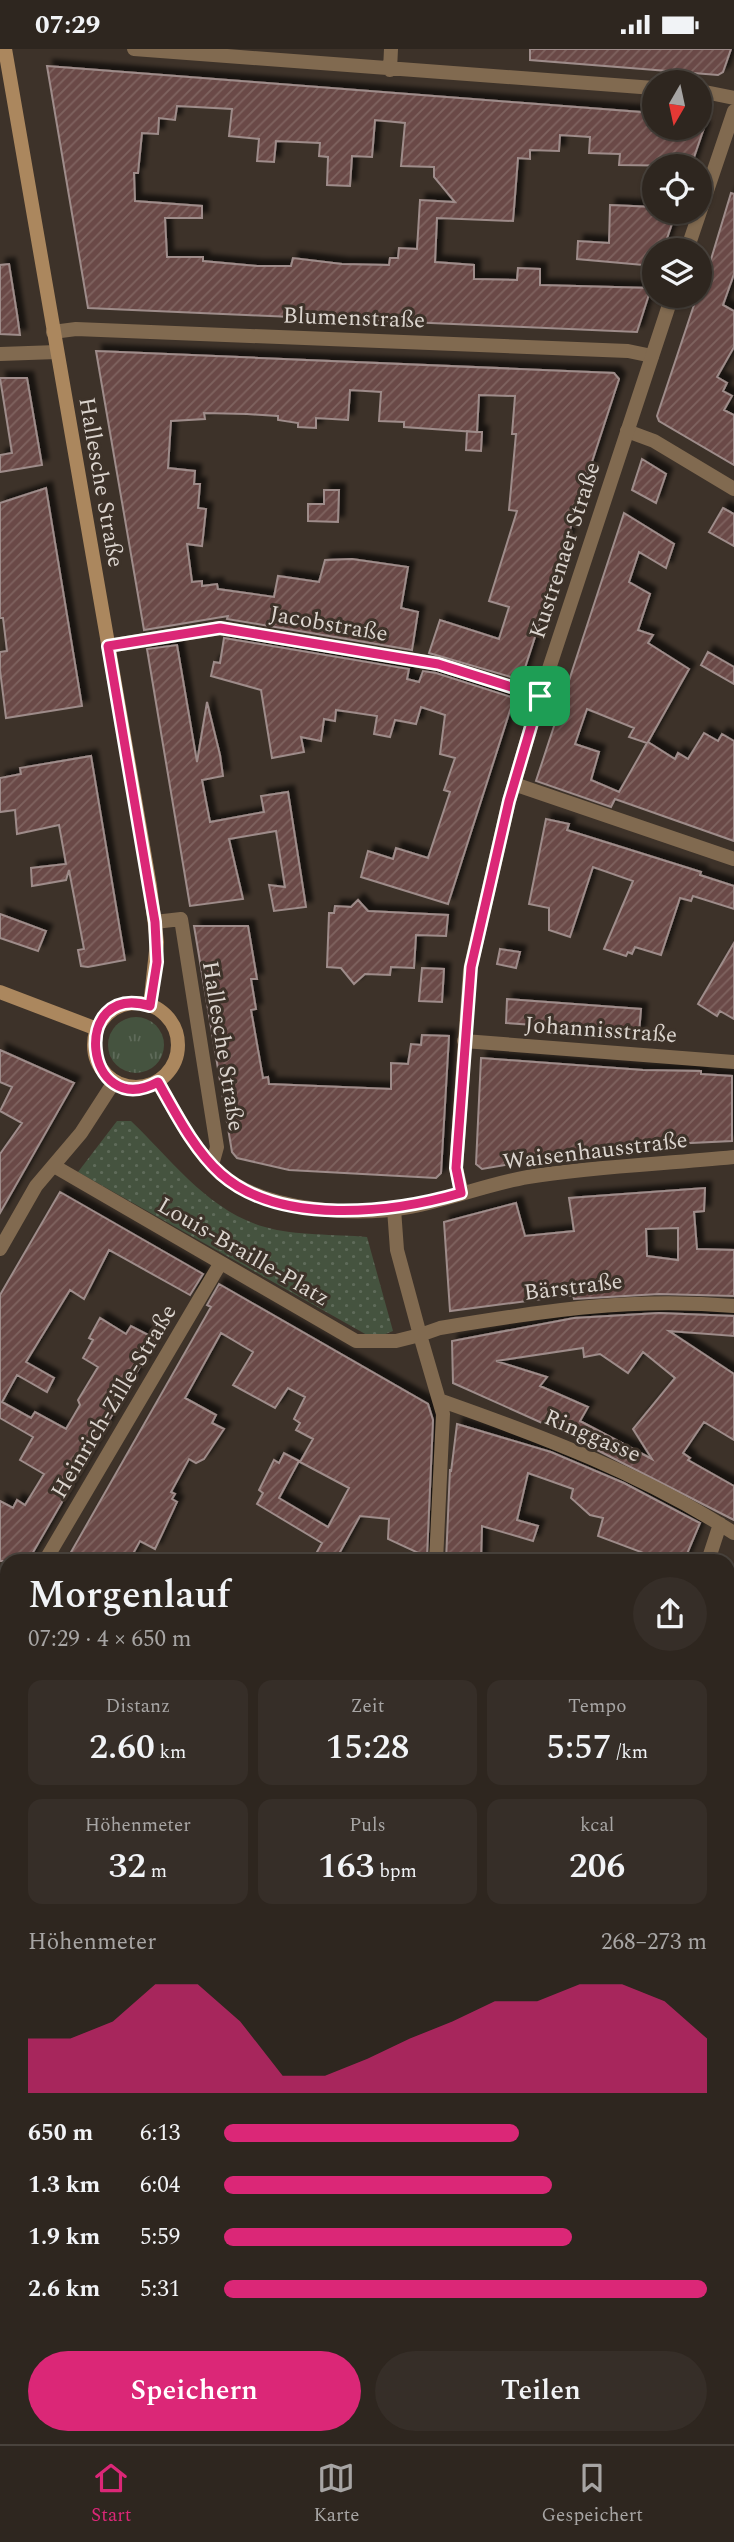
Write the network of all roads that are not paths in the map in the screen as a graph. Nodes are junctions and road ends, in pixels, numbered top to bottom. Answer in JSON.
{"nodes":[{"id":1,"x":5,"y":49,"type":"edge"},
{"id":2,"x":134,"y":49,"type":"edge"},
{"id":3,"x":391,"y":49,"type":"edge"},
{"id":4,"x":390,"y":70,"type":"junction"},
{"id":5,"x":642,"y":87,"type":"edge"},
{"id":6,"x":712,"y":94,"type":"edge"},
{"id":7,"x":734,"y":98,"type":"edge"},
{"id":8,"x":733,"y":117,"type":"edge"},
{"id":9,"x":691,"y":238,"type":"edge"},
{"id":10,"x":668,"y":308,"type":"edge"},
{"id":11,"x":53,"y":331,"type":"junction"},
{"id":12,"x":57,"y":352,"type":"junction"},
{"id":13,"x":0,"y":354,"type":"edge"},
{"id":14,"x":652,"y":356,"type":"junction"},
{"id":15,"x":627,"y":431,"type":"junction"},
{"id":16,"x":734,"y":489,"type":"edge"},
{"id":17,"x":108,"y":646,"type":"junction"},
{"id":18,"x":540,"y":696,"type":"junction"},
{"id":19,"x":514,"y":784,"type":"junction"},
{"id":20,"x":734,"y":859,"type":"edge"},
{"id":21,"x":155,"y":922,"type":"junction"},
{"id":22,"x":0,"y":992,"type":"edge"},
{"id":23,"x":150,"y":1006,"type":"junction"},
{"id":24,"x":97,"y":1029,"type":"junction"},
{"id":25,"x":464,"y":1041,"type":"junction"},
{"id":26,"x":734,"y":1062,"type":"edge"},
{"id":27,"x":114,"y":1081,"type":"junction"},
{"id":28,"x":158,"y":1082,"type":"junction"},
{"id":29,"x":734,"y":1157,"type":"edge"},
{"id":30,"x":212,"y":1165,"type":"junction"},
{"id":31,"x":54,"y":1166,"type":"junction"},
{"id":32,"x":461,"y":1193,"type":"junction"},
{"id":33,"x":394,"y":1209,"type":"junction"},
{"id":34,"x":0,"y":1249,"type":"edge"},
{"id":35,"x":220,"y":1264,"type":"junction"},
{"id":36,"x":734,"y":1306,"type":"edge"},
{"id":37,"x":420,"y":1335,"type":"junction"},
{"id":38,"x":442,"y":1401,"type":"junction"},
{"id":39,"x":720,"y":1524,"type":"junction"},
{"id":40,"x":734,"y":1532,"type":"edge"},
{"id":41,"x":49,"y":1554,"type":"edge"},
{"id":42,"x":436,"y":1554,"type":"edge"},
{"id":43,"x":710,"y":1554,"type":"edge"}],
"edges":[{"from":1,"to":11,"type":"main road","name":"Hallesche Straße"},
{"from":2,"to":4,"type":"street"},
{"from":3,"to":4,"type":"street"},
{"from":4,"to":5,"type":"street"},
{"from":6,"to":7,"type":"street"},
{"from":8,"to":9,"type":"street"},
{"from":10,"to":14,"type":"street","name":"Kustrenaer Straße"},
{"from":11,"to":12,"type":"main road","name":"Hallesche Straße"},
{"from":11,"to":14,"type":"street","name":"Blumenstraße"},
{"from":12,"to":13,"type":"street"},
{"from":12,"to":17,"type":"main road","name":"Hallesche Straße"},
{"from":14,"to":15,"type":"street","name":"Kustrenaer Straße"},
{"from":15,"to":16,"type":"street"},
{"from":15,"to":18,"type":"street","name":"Kustrenaer Straße"},
{"from":17,"to":18,"type":"street","name":"Jacobstraße"},
{"from":17,"to":21,"type":"main road","name":"Hallesche Straße"},
{"from":18,"to":19,"type":"street","name":"Kustrenaer Straße"},
{"from":19,"to":20,"type":"street"},
{"from":19,"to":25,"type":"street","name":"Kustrenaer Straße"},
{"from":21,"to":23,"type":"main road","name":"Hallesche Straße"},
{"from":21,"to":30,"type":"street","name":"Hallesche Straße"},
{"from":22,"to":24,"type":"main road"},
{"from":23,"to":24,"type":"main road"},
{"from":23,"to":28,"type":"main road"},
{"from":24,"to":27,"type":"main road"},
{"from":25,"to":26,"type":"street","name":"Johannisstraße"},
{"from":25,"to":32,"type":"street","name":"Kustrenaer Straße"},
{"from":27,"to":28,"type":"main road"},
{"from":27,"to":31,"type":"street"},
{"from":28,"to":30,"type":"street"},
{"from":29,"to":32,"type":"street","name":"Waisenhausstraße"},
{"from":30,"to":33,"type":"street"},
{"from":31,"to":34,"type":"street"},
{"from":31,"to":35,"type":"street","name":"Louis-Braille-Platz"},
{"from":32,"to":33,"type":"street"},
{"from":33,"to":37,"type":"street"},
{"from":35,"to":37,"type":"street","name":"Louis-Braille-Platz"},
{"from":35,"to":41,"type":"street","name":"Heinrich-Zille-Straße"},
{"from":36,"to":37,"type":"street","name":"Bärstraße"},
{"from":37,"to":38,"type":"street"},
{"from":38,"to":39,"type":"street","name":"Ringgasse"},
{"from":38,"to":42,"type":"street"},
{"from":39,"to":40,"type":"street","name":"Ringgasse"},
{"from":39,"to":43,"type":"street"}]}
